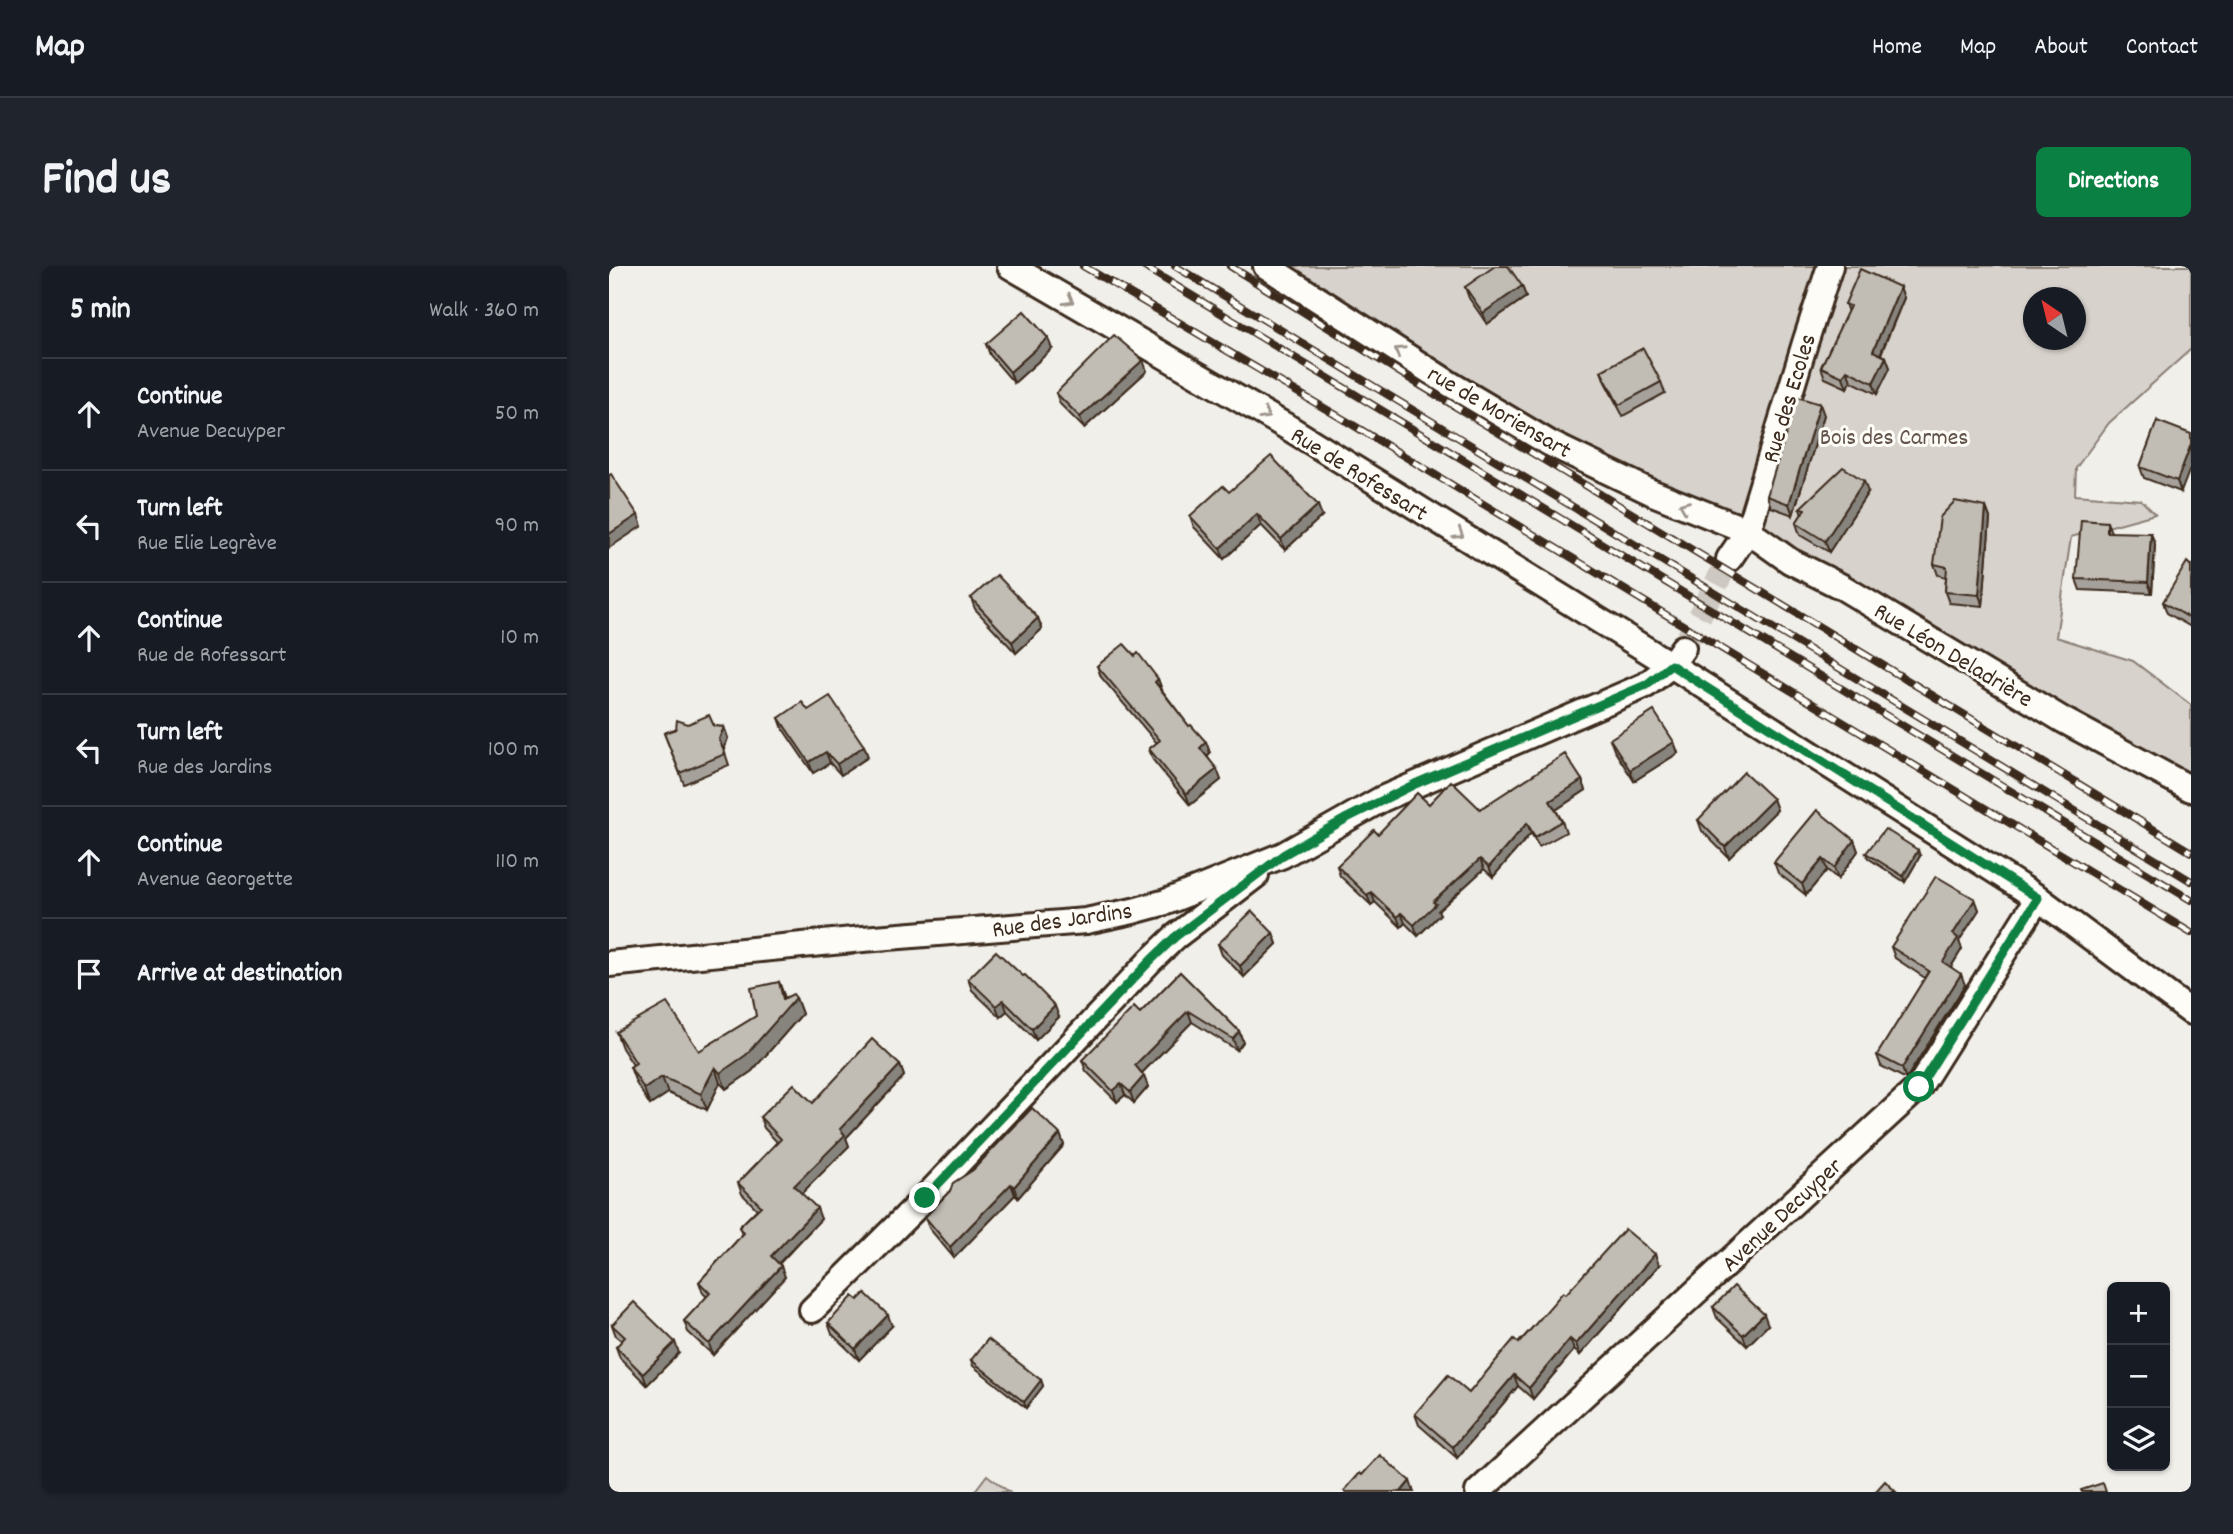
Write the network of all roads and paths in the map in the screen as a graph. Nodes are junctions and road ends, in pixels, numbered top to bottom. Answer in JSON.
{"nodes":[{"id":1,"x":1010,"y":266,"type":"edge"},
{"id":2,"x":1266,"y":266,"type":"edge"},
{"id":3,"x":1830,"y":266,"type":"edge"},
{"id":4,"x":1748,"y":531,"type":"junction"},
{"id":5,"x":1729,"y":559,"type":"tunnel mouth"},
{"id":6,"x":1677,"y":656,"type":"junction"},
{"id":7,"x":2191,"y":789,"type":"edge"},
{"id":8,"x":1283,"y":855,"type":"junction"},
{"id":9,"x":2038,"y":898,"type":"junction"},
{"id":10,"x":609,"y":964,"type":"edge"},
{"id":11,"x":2191,"y":1012,"type":"edge"},
{"id":12,"x":812,"y":1310,"type":"dead end"},
{"id":13,"x":1478,"y":1492,"type":"edge"}],
"edges":[{"from":1,"to":6,"type":"street","name":"Rue de Rofessart","one_way":true},
{"from":4,"to":2,"type":"street","name":"rue de Moriensart","one_way":true},
{"from":3,"to":4,"type":"street","name":"Rue des Ecoles"},
{"from":4,"to":5,"type":"street"},
{"from":4,"to":7,"type":"street","name":"Rue Léon Deladrière"},
{"from":6,"to":8,"type":"street","name":"Rue des Jardins"},
{"from":6,"to":9,"type":"street","name":"Rue de Rofessart"},
{"from":8,"to":10,"type":"street","name":"Rue des Jardins"},
{"from":8,"to":12,"type":"street"},
{"from":9,"to":11,"type":"street","name":"Rue de Rofessart"},
{"from":9,"to":13,"type":"street","name":"Avenue Decuyper"}]}
